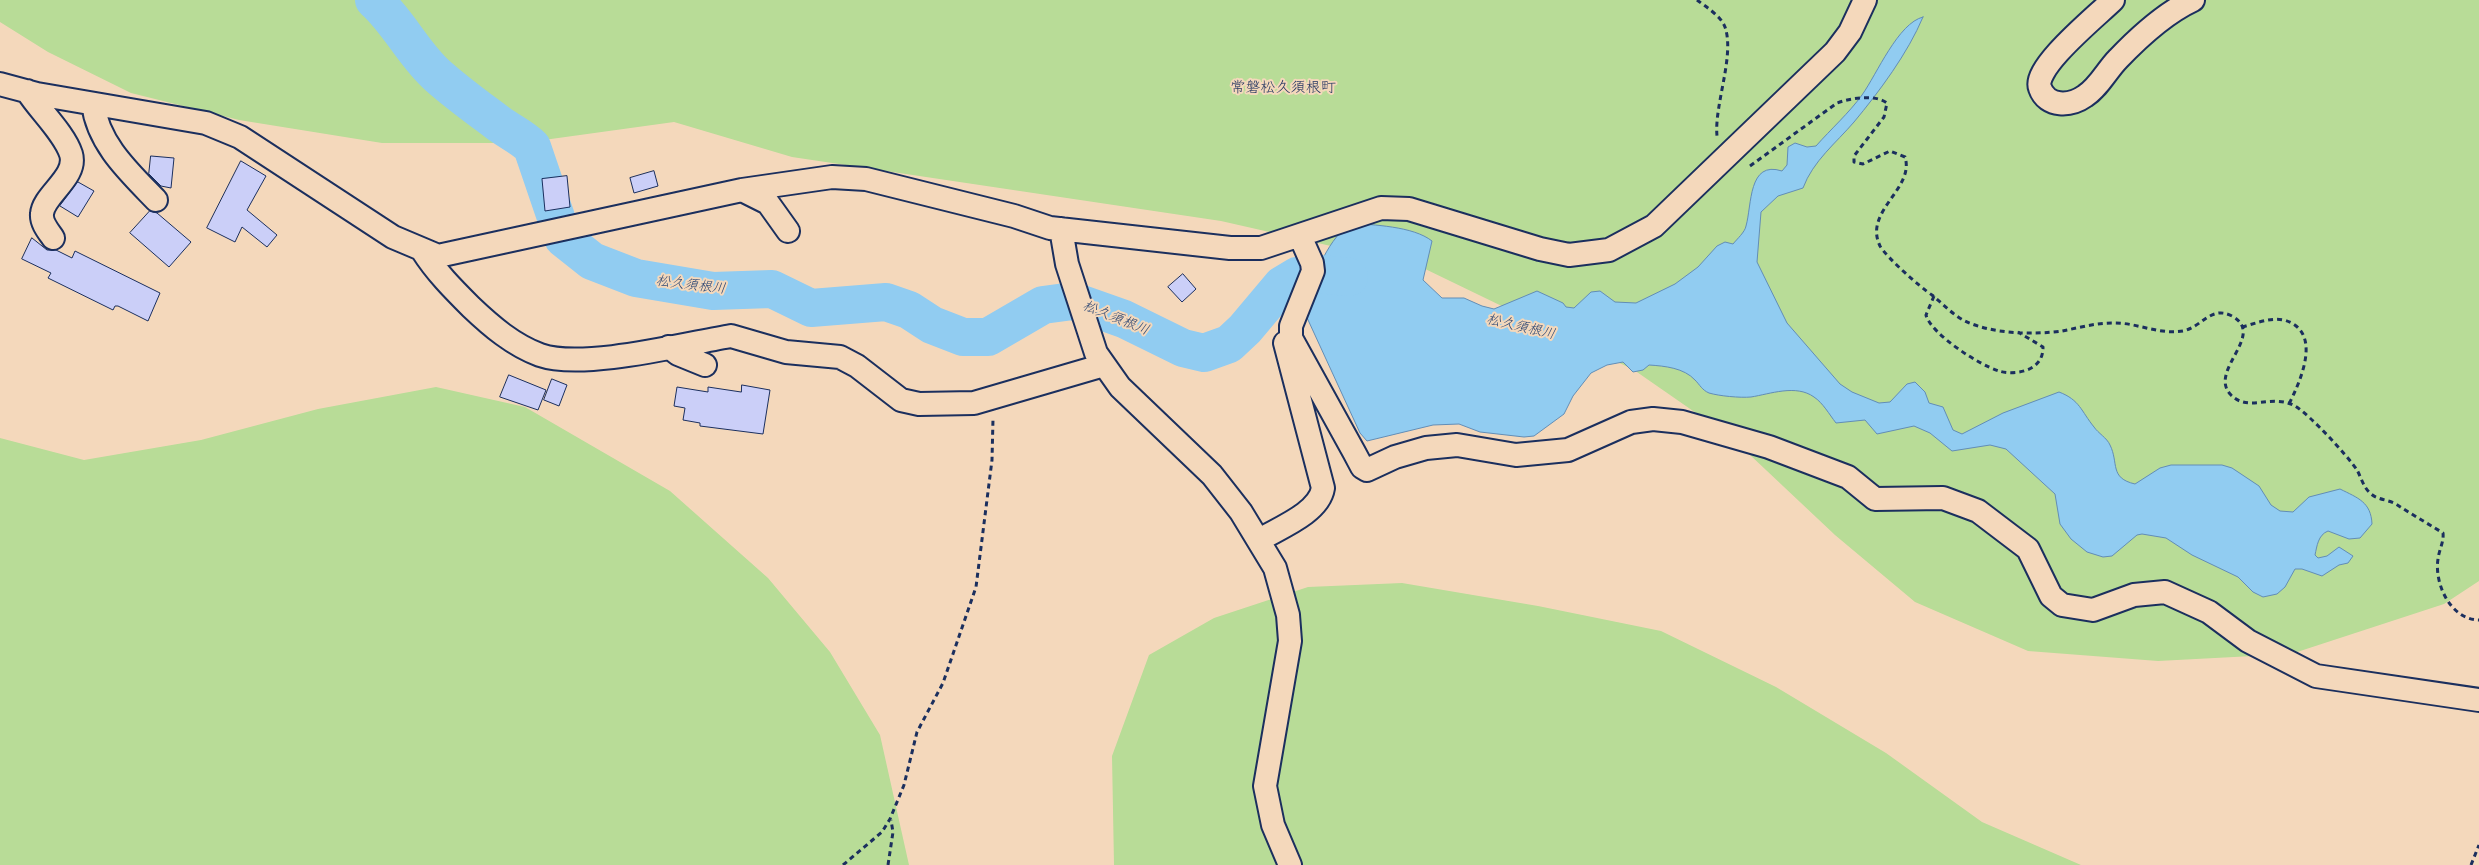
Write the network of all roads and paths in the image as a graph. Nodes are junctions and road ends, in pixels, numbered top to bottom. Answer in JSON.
{"nodes":[{"id":1,"x":1697,"y":0,"type":"edge"},
{"id":2,"x":1865,"y":0,"type":"edge"},
{"id":3,"x":2113,"y":0,"type":"edge"},
{"id":4,"x":2193,"y":0,"type":"edge"},
{"id":5,"x":0,"y":84,"type":"edge"},
{"id":6,"x":27,"y":91,"type":"junction"},
{"id":7,"x":93,"y":104,"type":"junction"},
{"id":8,"x":1735,"y":164,"type":"junction"},
{"id":9,"x":742,"y":190,"type":"junction"},
{"id":10,"x":156,"y":200,"type":"dead end"},
{"id":11,"x":1061,"y":229,"type":"junction"},
{"id":12,"x":788,"y":231,"type":"dead end"},
{"id":13,"x":1300,"y":236,"type":"junction"},
{"id":14,"x":53,"y":238,"type":"dead end"},
{"id":15,"x":422,"y":250,"type":"junction"},
{"id":16,"x":1934,"y":296,"type":"junction"},
{"id":17,"x":2242,"y":327,"type":"junction"},
{"id":18,"x":2015,"y":331,"type":"junction"},
{"id":19,"x":1289,"y":332,"type":"junction"},
{"id":20,"x":669,"y":347,"type":"junction"},
{"id":21,"x":704,"y":365,"type":"dead end"},
{"id":22,"x":1104,"y":365,"type":"junction"},
{"id":23,"x":993,"y":399,"type":"junction"},
{"id":24,"x":2289,"y":404,"type":"junction"},
{"id":25,"x":1259,"y":540,"type":"junction"},
{"id":26,"x":2479,"y":620,"type":"edge"},
{"id":27,"x":2479,"y":700,"type":"edge"},
{"id":28,"x":890,"y":819,"type":"junction"},
{"id":29,"x":2479,"y":845,"type":"edge"},
{"id":30,"x":843,"y":865,"type":"edge"},
{"id":31,"x":888,"y":865,"type":"edge"},
{"id":32,"x":1290,"y":865,"type":"edge"},
{"id":33,"x":2471,"y":865,"type":"edge"}],
"edges":[{"from":1,"to":8,"type":"path"},
{"from":2,"to":8,"type":"street"},
{"from":3,"to":4,"type":"street"},
{"from":5,"to":6,"type":"street"},
{"from":6,"to":7,"type":"street"},
{"from":6,"to":14,"type":"street"},
{"from":7,"to":10,"type":"street"},
{"from":7,"to":15,"type":"street"},
{"from":8,"to":13,"type":"street"},
{"from":8,"to":16,"type":"path"},
{"from":9,"to":11,"type":"street"},
{"from":9,"to":12,"type":"street"},
{"from":9,"to":15,"type":"street"},
{"from":11,"to":13,"type":"street"},
{"from":11,"to":22,"type":"street"},
{"from":13,"to":19,"type":"street"},
{"from":15,"to":20,"type":"street"},
{"from":16,"to":18,"type":"path"},
{"from":16,"to":18,"type":"path"},
{"from":17,"to":18,"type":"path"},
{"from":17,"to":24,"type":"path"},
{"from":17,"to":24,"type":"path"},
{"from":19,"to":25,"type":"street"},
{"from":19,"to":27,"type":"street"},
{"from":20,"to":21,"type":"street"},
{"from":20,"to":23,"type":"street"},
{"from":22,"to":23,"type":"street"},
{"from":22,"to":25,"type":"street"},
{"from":23,"to":28,"type":"path"},
{"from":24,"to":26,"type":"path"},
{"from":25,"to":32,"type":"street"},
{"from":28,"to":30,"type":"path"},
{"from":28,"to":31,"type":"path"},
{"from":29,"to":33,"type":"path"}]}
